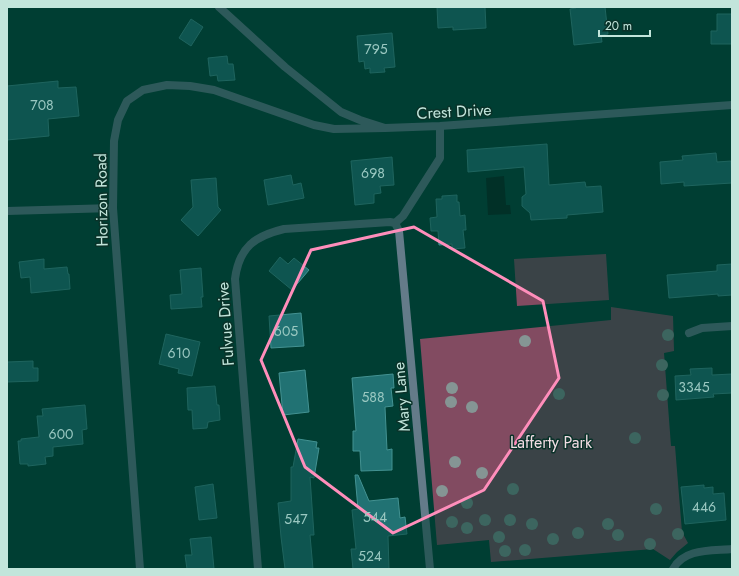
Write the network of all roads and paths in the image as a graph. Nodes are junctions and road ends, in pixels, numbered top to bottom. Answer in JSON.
{"nodes":[{"id":1,"x":219,"y":7,"type":"edge"},
{"id":2,"x":732,"y":106,"type":"edge"},
{"id":3,"x":440,"y":126,"type":"junction"},
{"id":4,"x":385,"y":128,"type":"junction"},
{"id":5,"x":113,"y":208,"type":"junction"},
{"id":6,"x":7,"y":211,"type":"edge"},
{"id":7,"x":395,"y":223,"type":"junction"},
{"id":8,"x":732,"y":326,"type":"edge"},
{"id":9,"x":689,"y":332,"type":"dead end"},
{"id":10,"x":732,"y":549,"type":"edge"},
{"id":11,"x":140,"y":569,"type":"edge"},
{"id":12,"x":258,"y":569,"type":"edge"},
{"id":13,"x":430,"y":569,"type":"edge"},
{"id":14,"x":673,"y":569,"type":"edge"}],
"edges":[{"from":1,"to":4,"type":"street","name":"Crest Drive"},
{"from":2,"to":3,"type":"street","name":"Crest Drive"},
{"from":3,"to":4,"type":"street","name":"Crest Drive"},
{"from":3,"to":7,"type":"street"},
{"from":4,"to":5,"type":"street","name":"Horizon Road"},
{"from":5,"to":6,"type":"street"},
{"from":5,"to":11,"type":"street","name":"Horizon Road"},
{"from":7,"to":12,"type":"street","name":"Fulvue Drive"},
{"from":7,"to":13,"type":"street","name":"Mary Lane"},
{"from":8,"to":9,"type":"street"},
{"from":10,"to":14,"type":"street"}]}
